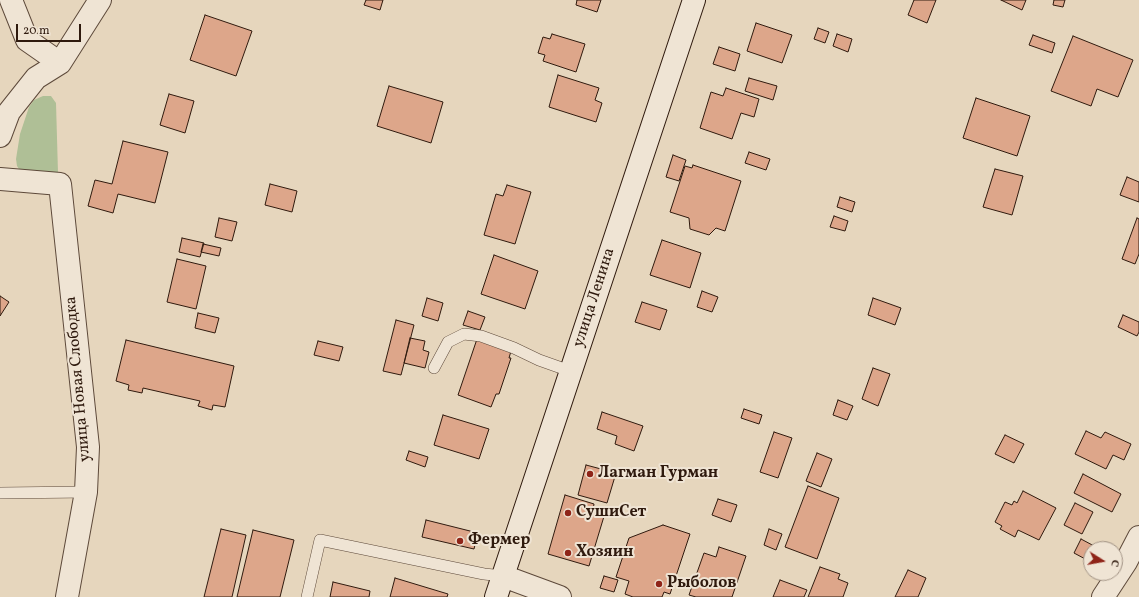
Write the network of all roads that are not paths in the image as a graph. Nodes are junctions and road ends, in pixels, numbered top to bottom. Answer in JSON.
{"nodes":[{"id":1,"x":11,"y":0,"type":"edge"},
{"id":2,"x":100,"y":0,"type":"edge"},
{"id":3,"x":694,"y":0,"type":"edge"},
{"id":4,"x":60,"y":63,"type":"junction"},
{"id":5,"x":0,"y":136,"type":"edge"},
{"id":6,"x":0,"y":179,"type":"edge"},
{"id":7,"x":434,"y":368,"type":"dead end"},
{"id":8,"x":570,"y":371,"type":"junction"},
{"id":9,"x":86,"y":492,"type":"junction"},
{"id":10,"x":0,"y":493,"type":"edge"},
{"id":11,"x":1139,"y":537,"type":"edge"},
{"id":12,"x":503,"y":576,"type":"junction"},
{"id":13,"x":67,"y":597,"type":"edge"},
{"id":14,"x":307,"y":597,"type":"edge"},
{"id":15,"x":496,"y":597,"type":"edge"},
{"id":16,"x":560,"y":597,"type":"edge"},
{"id":17,"x":1103,"y":597,"type":"edge"}],
"edges":[{"from":1,"to":4,"type":"street"},
{"from":2,"to":4,"type":"street"},
{"from":3,"to":8,"type":"street","name":"улица Ленина"},
{"from":4,"to":5,"type":"street"},
{"from":6,"to":9,"type":"street","name":"улица Новая Слободка"},
{"from":7,"to":8,"type":"lane"},
{"from":8,"to":12,"type":"street","name":"улица Ленина"},
{"from":9,"to":10,"type":"lane"},
{"from":9,"to":13,"type":"street","name":"улица Новая Слободка"},
{"from":11,"to":17,"type":"street"},
{"from":12,"to":14,"type":"lane"},
{"from":12,"to":15,"type":"street","name":"улица Ленина"},
{"from":12,"to":16,"type":"street"}]}
